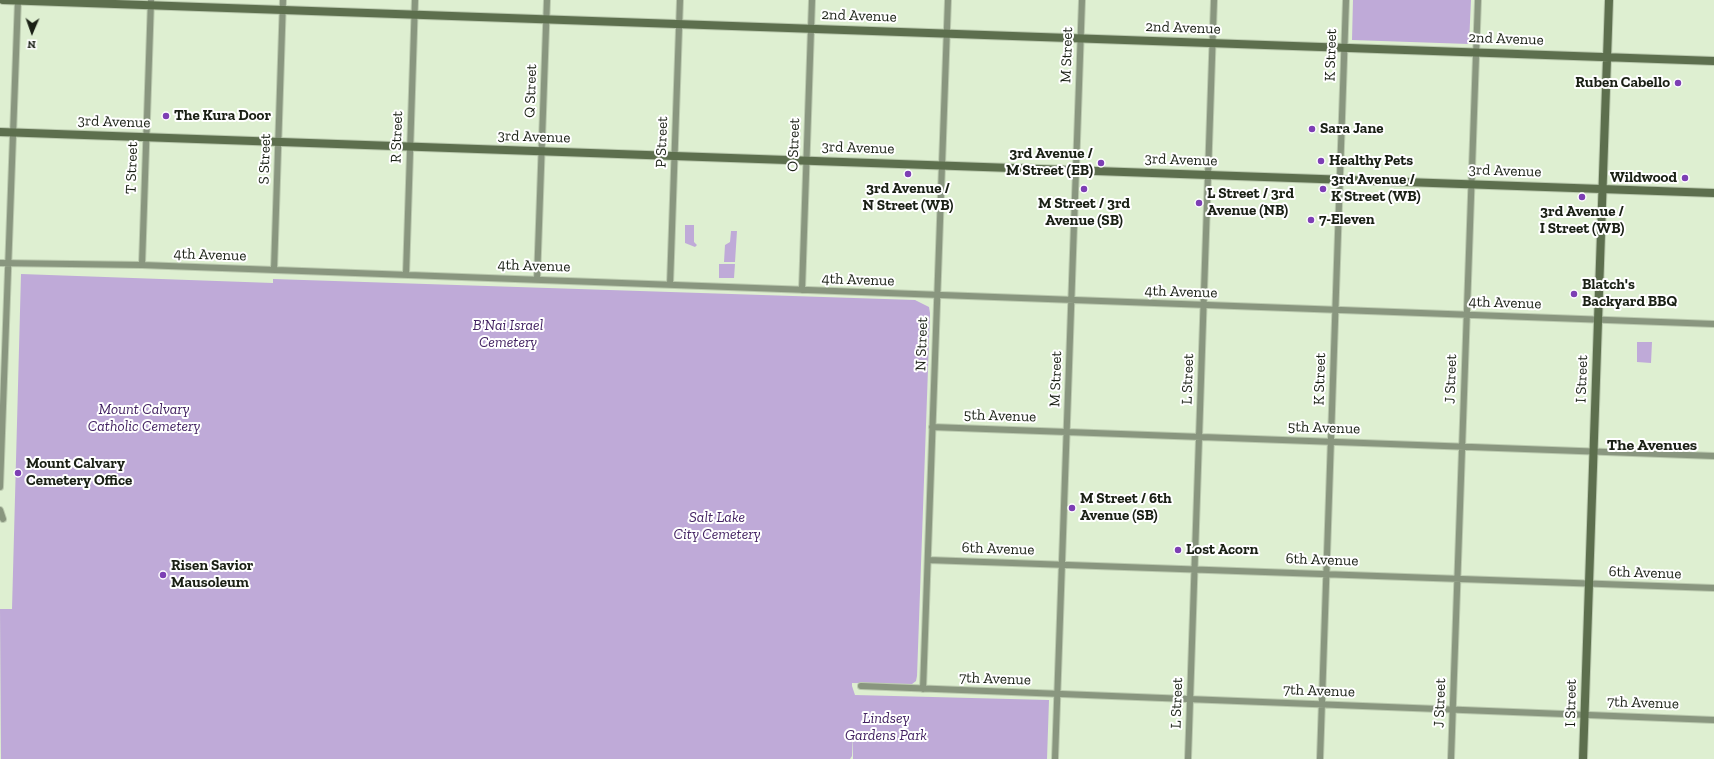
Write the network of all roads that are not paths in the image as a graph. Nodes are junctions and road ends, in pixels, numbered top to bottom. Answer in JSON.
{"nodes":[{"id":1,"x":3,"y":0,"type":"edge"},
{"id":2,"x":18,"y":0,"type":"edge"},
{"id":3,"x":283,"y":0,"type":"edge"},
{"id":4,"x":415,"y":0,"type":"edge"},
{"id":5,"x":547,"y":0,"type":"edge"},
{"id":6,"x":680,"y":0,"type":"edge"},
{"id":7,"x":812,"y":0,"type":"edge"},
{"id":8,"x":948,"y":0,"type":"edge"},
{"id":9,"x":1082,"y":0,"type":"edge"},
{"id":10,"x":1214,"y":0,"type":"edge"},
{"id":11,"x":1346,"y":0,"type":"edge"},
{"id":12,"x":1478,"y":0,"type":"edge"},
{"id":13,"x":1610,"y":0,"type":"edge"},
{"id":14,"x":151,"y":3,"type":"edge"},
{"id":15,"x":283,"y":9,"type":"junction"},
{"id":16,"x":414,"y":14,"type":"junction"},
{"id":17,"x":546,"y":19,"type":"junction"},
{"id":18,"x":679,"y":24,"type":"junction"},
{"id":19,"x":811,"y":29,"type":"junction"},
{"id":20,"x":946,"y":33,"type":"junction"},
{"id":21,"x":1081,"y":38,"type":"junction"},
{"id":22,"x":1213,"y":43,"type":"junction"},
{"id":23,"x":1344,"y":47,"type":"junction"},
{"id":24,"x":1476,"y":52,"type":"junction"},
{"id":25,"x":1608,"y":57,"type":"junction"},
{"id":26,"x":1714,"y":61,"type":"edge"},
{"id":27,"x":0,"y":132,"type":"edge"},
{"id":28,"x":13,"y":132,"type":"junction"},
{"id":29,"x":146,"y":137,"type":"junction"},
{"id":30,"x":278,"y":142,"type":"junction"},
{"id":31,"x":409,"y":147,"type":"junction"},
{"id":32,"x":542,"y":151,"type":"junction"},
{"id":33,"x":674,"y":156,"type":"junction"},
{"id":34,"x":807,"y":160,"type":"junction"},
{"id":35,"x":941,"y":166,"type":"junction"},
{"id":36,"x":1076,"y":170,"type":"junction"},
{"id":37,"x":1208,"y":175,"type":"junction"},
{"id":38,"x":1339,"y":180,"type":"junction"},
{"id":39,"x":1471,"y":184,"type":"junction"},
{"id":40,"x":1603,"y":189,"type":"junction"},
{"id":41,"x":1714,"y":193,"type":"edge"},
{"id":42,"x":0,"y":262,"type":"edge"},
{"id":43,"x":8,"y":263,"type":"junction"},
{"id":44,"x":142,"y":265,"type":"junction"},
{"id":45,"x":274,"y":270,"type":"junction"},
{"id":46,"x":406,"y":275,"type":"junction"},
{"id":47,"x":537,"y":280,"type":"junction"},
{"id":48,"x":670,"y":285,"type":"junction"},
{"id":49,"x":802,"y":290,"type":"junction"},
{"id":50,"x":936,"y":296,"type":"junction"},
{"id":51,"x":1072,"y":300,"type":"junction"},
{"id":52,"x":1204,"y":306,"type":"junction"},
{"id":53,"x":1335,"y":310,"type":"junction"},
{"id":54,"x":1467,"y":315,"type":"junction"},
{"id":55,"x":1598,"y":320,"type":"junction"},
{"id":56,"x":1714,"y":324,"type":"edge"},
{"id":57,"x":2,"y":394,"type":"edge"},
{"id":58,"x":932,"y":427,"type":"junction"},
{"id":59,"x":1067,"y":432,"type":"junction"},
{"id":60,"x":1199,"y":436,"type":"junction"},
{"id":61,"x":1331,"y":441,"type":"junction"},
{"id":62,"x":1462,"y":446,"type":"junction"},
{"id":63,"x":1594,"y":451,"type":"junction"},
{"id":64,"x":1714,"y":456,"type":"edge"},
{"id":65,"x":0,"y":487,"type":"edge"},
{"id":66,"x":0,"y":510,"type":"edge"},
{"id":67,"x":3,"y":519,"type":"dead end"},
{"id":68,"x":928,"y":560,"type":"junction"},
{"id":69,"x":1062,"y":564,"type":"junction"},
{"id":70,"x":1194,"y":569,"type":"junction"},
{"id":71,"x":1326,"y":574,"type":"junction"},
{"id":72,"x":1457,"y":579,"type":"junction"},
{"id":73,"x":1590,"y":584,"type":"junction"},
{"id":74,"x":1714,"y":588,"type":"edge"},
{"id":75,"x":860,"y":686,"type":"dead end"},
{"id":76,"x":923,"y":689,"type":"junction"},
{"id":77,"x":1057,"y":695,"type":"junction"},
{"id":78,"x":1190,"y":699,"type":"junction"},
{"id":79,"x":1322,"y":704,"type":"junction"},
{"id":80,"x":1453,"y":709,"type":"junction"},
{"id":81,"x":1585,"y":714,"type":"junction"},
{"id":82,"x":1714,"y":720,"type":"edge"},
{"id":83,"x":1055,"y":759,"type":"edge"},
{"id":84,"x":1188,"y":759,"type":"edge"},
{"id":85,"x":1320,"y":759,"type":"edge"},
{"id":86,"x":1451,"y":759,"type":"edge"},
{"id":87,"x":1583,"y":759,"type":"edge"}],
"edges":[{"from":1,"to":2,"type":"street","name":"2nd Avenue"},
{"from":2,"to":14,"type":"street","name":"2nd Avenue"},
{"from":2,"to":28,"type":"street"},
{"from":3,"to":15,"type":"street","name":"S Street"},
{"from":4,"to":16,"type":"street","name":"R Street"},
{"from":5,"to":17,"type":"street","name":"Q Street"},
{"from":6,"to":18,"type":"street","name":"P Street"},
{"from":7,"to":19,"type":"street","name":"O Street"},
{"from":8,"to":20,"type":"street","name":"N Street"},
{"from":9,"to":21,"type":"street","name":"M Street"},
{"from":10,"to":22,"type":"street","name":"L Street"},
{"from":11,"to":23,"type":"street","name":"K Street"},
{"from":12,"to":24,"type":"street","name":"J Street"},
{"from":13,"to":25,"type":"street","name":"I Street"},
{"from":14,"to":15,"type":"street","name":"2nd Avenue"},
{"from":14,"to":29,"type":"street","name":"T Street"},
{"from":15,"to":16,"type":"street","name":"2nd Avenue"},
{"from":15,"to":30,"type":"street","name":"S Street"},
{"from":16,"to":17,"type":"street","name":"2nd Avenue"},
{"from":16,"to":31,"type":"street","name":"R Street"},
{"from":17,"to":18,"type":"street","name":"2nd Avenue"},
{"from":17,"to":32,"type":"street","name":"Q Street"},
{"from":18,"to":19,"type":"street","name":"2nd Avenue"},
{"from":18,"to":33,"type":"street","name":"P Street"},
{"from":19,"to":20,"type":"street","name":"2nd Avenue"},
{"from":19,"to":34,"type":"street","name":"O Street"},
{"from":20,"to":21,"type":"street","name":"2nd Avenue"},
{"from":20,"to":35,"type":"street","name":"N Street"},
{"from":21,"to":22,"type":"street","name":"2nd Avenue"},
{"from":21,"to":36,"type":"street","name":"M Street"},
{"from":22,"to":23,"type":"street","name":"2nd Avenue"},
{"from":22,"to":37,"type":"street","name":"L Street"},
{"from":23,"to":24,"type":"street","name":"2nd Avenue"},
{"from":23,"to":38,"type":"street","name":"K Street"},
{"from":24,"to":25,"type":"street","name":"2nd Avenue"},
{"from":24,"to":39,"type":"street","name":"J Street"},
{"from":25,"to":26,"type":"street","name":"2nd Avenue"},
{"from":25,"to":40,"type":"street","name":"I Street"},
{"from":27,"to":28,"type":"street","name":"3rd Avenue"},
{"from":28,"to":29,"type":"street","name":"3rd Avenue"},
{"from":28,"to":43,"type":"street"},
{"from":29,"to":30,"type":"street","name":"3rd Avenue"},
{"from":29,"to":44,"type":"street","name":"T Street"},
{"from":30,"to":31,"type":"street","name":"3rd Avenue"},
{"from":30,"to":45,"type":"street","name":"S Street"},
{"from":31,"to":32,"type":"street","name":"3rd Avenue"},
{"from":31,"to":46,"type":"street","name":"R Street"},
{"from":32,"to":33,"type":"street","name":"3rd Avenue"},
{"from":32,"to":47,"type":"street","name":"Q Street"},
{"from":33,"to":34,"type":"street","name":"3rd Avenue"},
{"from":33,"to":48,"type":"street","name":"P Street"},
{"from":34,"to":35,"type":"street","name":"3rd Avenue"},
{"from":34,"to":49,"type":"street","name":"O Street"},
{"from":35,"to":36,"type":"street","name":"3rd Avenue"},
{"from":35,"to":50,"type":"street","name":"N Street"},
{"from":36,"to":37,"type":"street","name":"3rd Avenue"},
{"from":36,"to":51,"type":"street","name":"M Street"},
{"from":37,"to":38,"type":"street","name":"3rd Avenue"},
{"from":37,"to":52,"type":"street","name":"L Street"},
{"from":38,"to":39,"type":"street","name":"3rd Avenue"},
{"from":38,"to":53,"type":"street","name":"K Street"},
{"from":39,"to":40,"type":"street","name":"3rd Avenue"},
{"from":39,"to":54,"type":"street","name":"J Street"},
{"from":40,"to":41,"type":"street","name":"3rd Avenue"},
{"from":40,"to":55,"type":"street","name":"I Street"},
{"from":42,"to":43,"type":"street","name":"4th Avenue"},
{"from":43,"to":44,"type":"street","name":"4th Avenue"},
{"from":43,"to":57,"type":"street"},
{"from":44,"to":45,"type":"street","name":"4th Avenue"},
{"from":45,"to":46,"type":"street","name":"4th Avenue"},
{"from":46,"to":47,"type":"street","name":"4th Avenue"},
{"from":47,"to":48,"type":"street","name":"4th Avenue"},
{"from":48,"to":49,"type":"street","name":"4th Avenue"},
{"from":49,"to":50,"type":"street","name":"4th Avenue"},
{"from":50,"to":51,"type":"street","name":"4th Avenue"},
{"from":50,"to":58,"type":"street","name":"N Street"},
{"from":51,"to":52,"type":"street","name":"4th Avenue"},
{"from":51,"to":59,"type":"street","name":"M Street"},
{"from":52,"to":53,"type":"street","name":"4th Avenue"},
{"from":52,"to":60,"type":"street","name":"L Street"},
{"from":53,"to":54,"type":"street","name":"4th Avenue"},
{"from":53,"to":61,"type":"street","name":"K Street"},
{"from":54,"to":55,"type":"street","name":"4th Avenue"},
{"from":54,"to":62,"type":"street","name":"J Street"},
{"from":55,"to":56,"type":"street","name":"4th Avenue"},
{"from":55,"to":63,"type":"street","name":"I Street"},
{"from":57,"to":65,"type":"street"},
{"from":58,"to":59,"type":"street","name":"5th Avenue"},
{"from":58,"to":68,"type":"street","name":"N Street"},
{"from":59,"to":60,"type":"street","name":"5th Avenue"},
{"from":59,"to":69,"type":"street","name":"M Street"},
{"from":60,"to":61,"type":"street","name":"5th Avenue"},
{"from":60,"to":70,"type":"street","name":"L Street"},
{"from":61,"to":62,"type":"street","name":"5th Avenue"},
{"from":61,"to":71,"type":"street","name":"K Street"},
{"from":62,"to":63,"type":"street","name":"5th Avenue"},
{"from":62,"to":72,"type":"street","name":"J Street"},
{"from":63,"to":64,"type":"street","name":"5th Avenue"},
{"from":63,"to":73,"type":"street","name":"I Street"},
{"from":66,"to":67,"type":"street"},
{"from":68,"to":69,"type":"street","name":"6th Avenue"},
{"from":68,"to":76,"type":"street","name":"N Street"},
{"from":69,"to":70,"type":"street","name":"6th Avenue"},
{"from":69,"to":77,"type":"street","name":"M Street"},
{"from":70,"to":71,"type":"street","name":"6th Avenue"},
{"from":70,"to":78,"type":"street","name":"L Street"},
{"from":71,"to":72,"type":"street","name":"6th Avenue"},
{"from":71,"to":79,"type":"street","name":"K Street"},
{"from":72,"to":73,"type":"street","name":"6th Avenue"},
{"from":72,"to":80,"type":"street","name":"J Street"},
{"from":73,"to":74,"type":"street","name":"6th Avenue"},
{"from":73,"to":81,"type":"street","name":"I Street"},
{"from":75,"to":76,"type":"street","name":"7th Avenue"},
{"from":76,"to":77,"type":"street","name":"7th Avenue"},
{"from":77,"to":78,"type":"street","name":"7th Avenue"},
{"from":77,"to":83,"type":"street","name":"M Street"},
{"from":78,"to":79,"type":"street","name":"7th Avenue"},
{"from":78,"to":84,"type":"street","name":"L Street"},
{"from":79,"to":80,"type":"street","name":"7th Avenue"},
{"from":79,"to":85,"type":"street","name":"K Street"},
{"from":80,"to":81,"type":"street","name":"7th Avenue"},
{"from":80,"to":86,"type":"street","name":"J Street"},
{"from":81,"to":82,"type":"street","name":"7th Avenue"},
{"from":81,"to":87,"type":"street","name":"I Street"}]}
